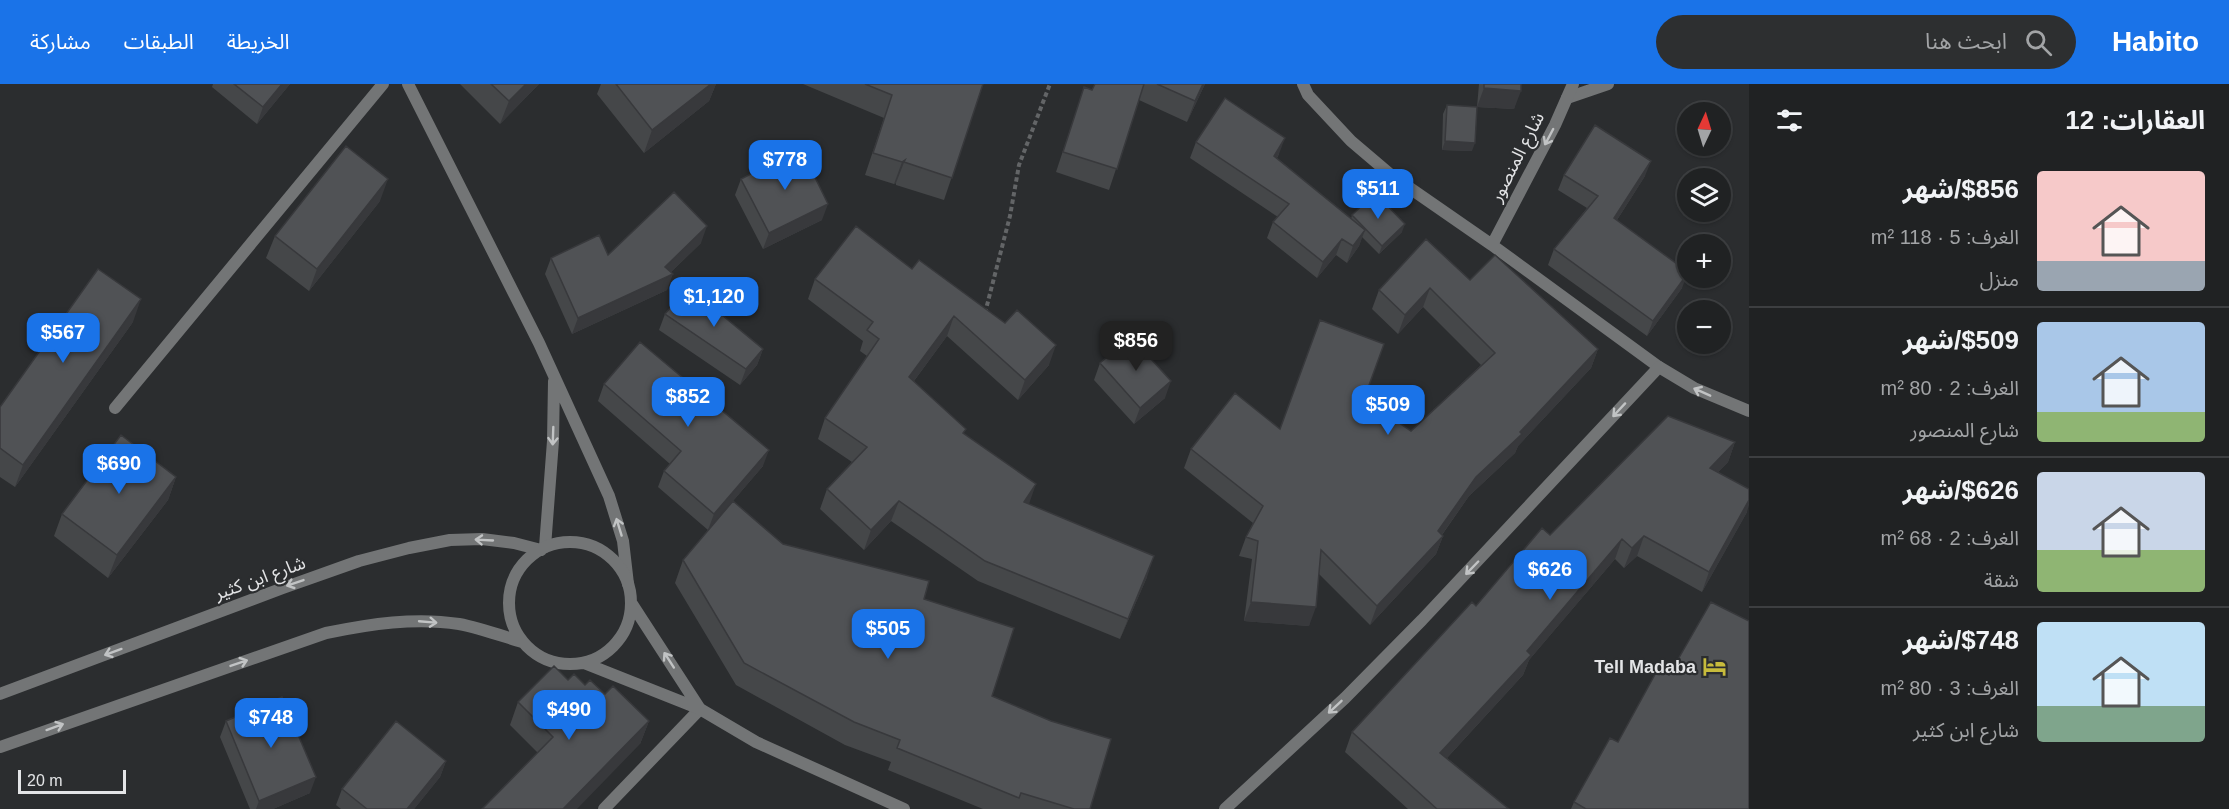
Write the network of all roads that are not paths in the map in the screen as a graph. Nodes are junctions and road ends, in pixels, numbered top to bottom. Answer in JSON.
{"nodes":[{"id":1,"x":383,"y":84,"type":"edge"},
{"id":2,"x":408,"y":84,"type":"edge"},
{"id":3,"x":1303,"y":84,"type":"edge"},
{"id":4,"x":1573,"y":84,"type":"edge"},
{"id":5,"x":1608,"y":84,"type":"edge"},
{"id":6,"x":1567,"y":98,"type":"junction"},
{"id":7,"x":1492,"y":245,"type":"junction"},
{"id":8,"x":1659,"y":366,"type":"junction"},
{"id":9,"x":554,"y":377,"type":"junction"},
{"id":10,"x":115,"y":408,"type":"dead end"},
{"id":11,"x":1749,"y":411,"type":"edge"},
{"id":12,"x":543,"y":549,"type":"junction"},
{"id":13,"x":628,"y":584,"type":"junction"},
{"id":14,"x":632,"y":603,"type":"junction"},
{"id":15,"x":522,"y":642,"type":"junction"},
{"id":16,"x":584,"y":663,"type":"junction"},
{"id":17,"x":0,"y":694,"type":"edge"},
{"id":18,"x":700,"y":710,"type":"junction"},
{"id":19,"x":0,"y":747,"type":"edge"},
{"id":20,"x":887,"y":806,"type":"edge"},
{"id":21,"x":604,"y":809,"type":"edge"},
{"id":22,"x":904,"y":809,"type":"edge"},
{"id":23,"x":1225,"y":809,"type":"edge"}],
"edges":[{"from":1,"to":10,"type":"street"},
{"from":2,"to":9,"type":"street"},
{"from":3,"to":7,"type":"street"},
{"from":4,"to":6,"type":"street","name":"شارع المنصور"},
{"from":5,"to":6,"type":"street"},
{"from":6,"to":7,"type":"street","name":"شارع المنصور","one_way":true},
{"from":7,"to":8,"type":"street"},
{"from":11,"to":8,"type":"street","one_way":true},
{"from":8,"to":23,"type":"street","one_way":true},
{"from":9,"to":12,"type":"street","one_way":true},
{"from":13,"to":9,"type":"street","one_way":true},
{"from":12,"to":13,"type":"street"},
{"from":12,"to":15,"type":"street"},
{"from":12,"to":17,"type":"street","name":"شارع ابن كثير","one_way":true},
{"from":13,"to":14,"type":"street"},
{"from":14,"to":16,"type":"street"},
{"from":18,"to":14,"type":"street","one_way":true},
{"from":15,"to":16,"type":"street"},
{"from":19,"to":15,"type":"street","one_way":true},
{"from":16,"to":18,"type":"street"},
{"from":18,"to":20,"type":"street"},
{"from":18,"to":21,"type":"street"},
{"from":20,"to":22,"type":"street"}]}
